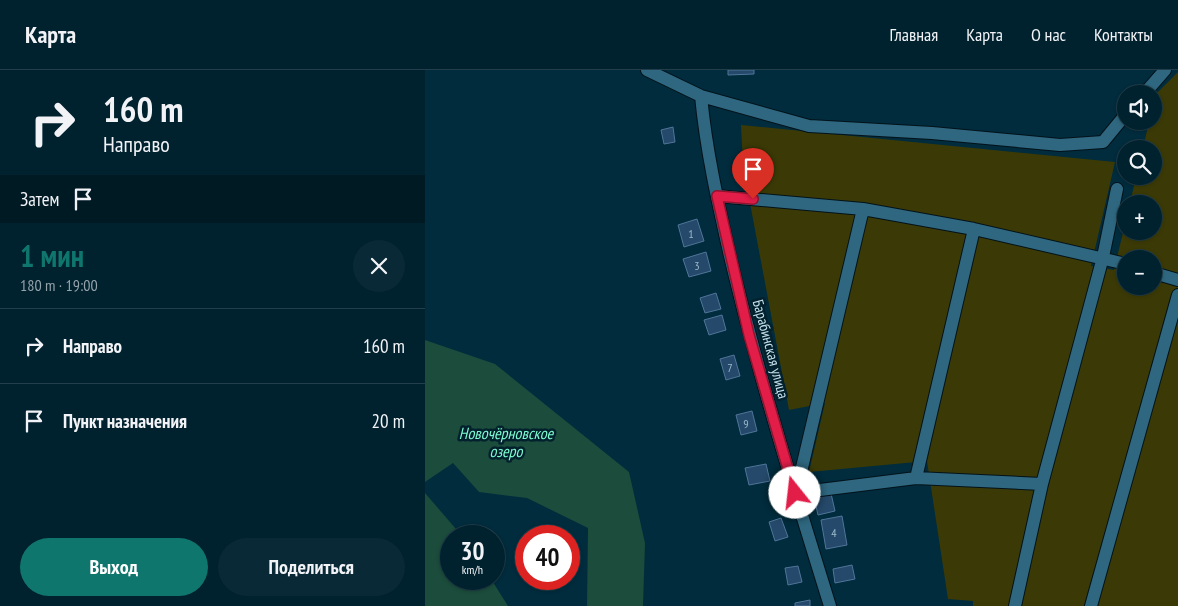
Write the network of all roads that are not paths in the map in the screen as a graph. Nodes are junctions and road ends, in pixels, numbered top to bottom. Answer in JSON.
{"nodes":[{"id":1,"x":647,"y":70,"type":"edge"},
{"id":2,"x":1165,"y":70,"type":"edge"},
{"id":3,"x":1152,"y":85,"type":"edge"},
{"id":4,"x":701,"y":96,"type":"junction"},
{"id":5,"x":1117,"y":125,"type":"edge"},
{"id":6,"x":1117,"y":189,"type":"dead end"},
{"id":7,"x":717,"y":196,"type":"junction"},
{"id":8,"x":863,"y":209,"type":"junction"},
{"id":9,"x":974,"y":230,"type":"junction"},
{"id":10,"x":1103,"y":257,"type":"junction"},
{"id":11,"x":1117,"y":261,"type":"edge"},
{"id":12,"x":1162,"y":275,"type":"edge"},
{"id":13,"x":1178,"y":280,"type":"edge"},
{"id":14,"x":1178,"y":294,"type":"edge"},
{"id":15,"x":916,"y":478,"type":"junction"},
{"id":16,"x":1042,"y":484,"type":"junction"},
{"id":17,"x":795,"y":493,"type":"junction"},
{"id":18,"x":829,"y":606,"type":"edge"},
{"id":19,"x":1015,"y":606,"type":"edge"},
{"id":20,"x":1091,"y":606,"type":"edge"}],
"edges":[{"from":1,"to":4,"type":"street"},
{"from":2,"to":3,"type":"street"},
{"from":4,"to":5,"type":"street"},
{"from":4,"to":7,"type":"street","name":"Барабинская улица"},
{"from":6,"to":10,"type":"street"},
{"from":7,"to":8,"type":"street"},
{"from":7,"to":17,"type":"street","name":"Барабинская улица"},
{"from":8,"to":9,"type":"street"},
{"from":8,"to":17,"type":"street"},
{"from":9,"to":10,"type":"street"},
{"from":9,"to":15,"type":"street"},
{"from":10,"to":11,"type":"street"},
{"from":10,"to":16,"type":"street"},
{"from":12,"to":13,"type":"street"},
{"from":14,"to":20,"type":"street"},
{"from":15,"to":16,"type":"street"},
{"from":15,"to":17,"type":"street"},
{"from":16,"to":19,"type":"street"},
{"from":17,"to":18,"type":"street","name":"Барабинская улица"}]}
